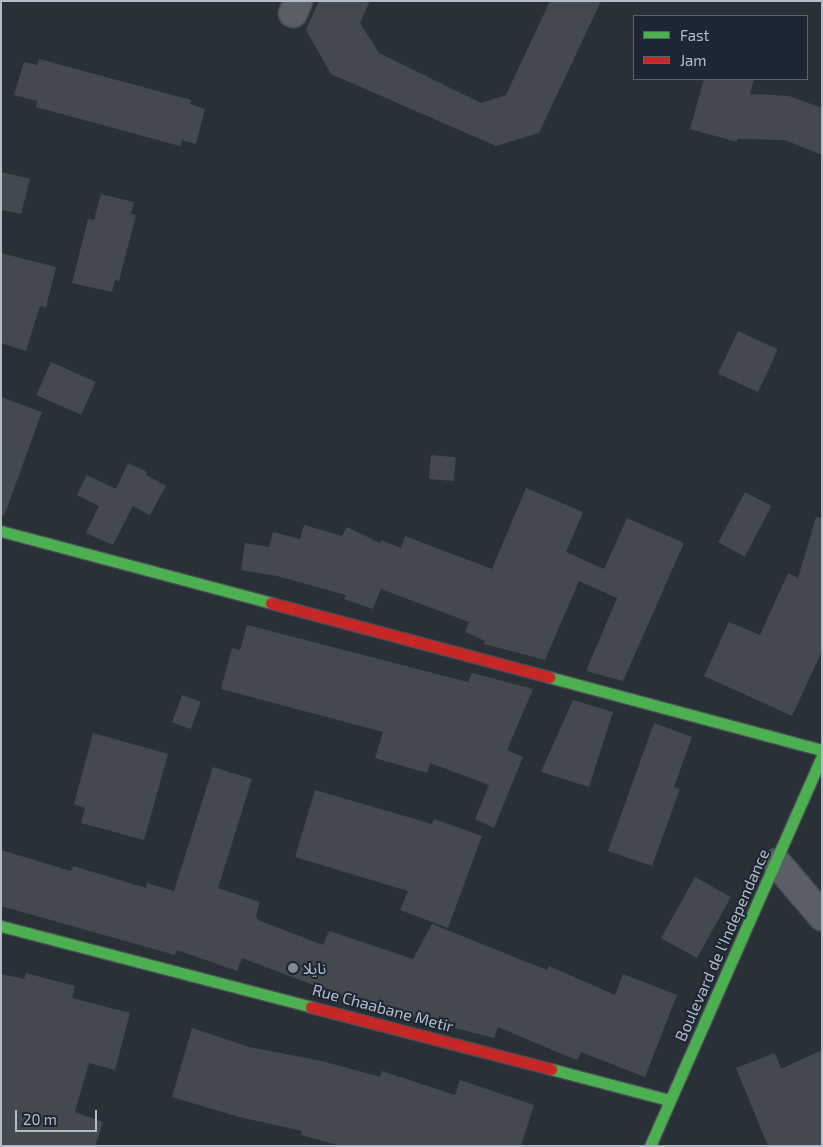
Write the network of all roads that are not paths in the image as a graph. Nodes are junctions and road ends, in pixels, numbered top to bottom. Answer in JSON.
{"nodes":[{"id":1,"x":1,"y":531,"type":"edge"},
{"id":2,"x":822,"y":750,"type":"edge"},
{"id":3,"x":822,"y":756,"type":"edge"},
{"id":4,"x":777,"y":863,"type":"junction"},
{"id":5,"x":822,"y":916,"type":"edge"},
{"id":6,"x":1,"y":926,"type":"edge"},
{"id":7,"x":669,"y":1100,"type":"junction"},
{"id":8,"x":650,"y":1146,"type":"edge"}],
"edges":[{"from":1,"to":2,"type":"street"},
{"from":3,"to":4,"type":"street","name":"Boulevard de l'Independance"},
{"from":4,"to":5,"type":"street"},
{"from":4,"to":7,"type":"street","name":"Boulevard de l'Independance"},
{"from":6,"to":7,"type":"street","name":"Rue Chaabane Metir"},
{"from":7,"to":8,"type":"street","name":"Boulevard de l'Independance"}]}
